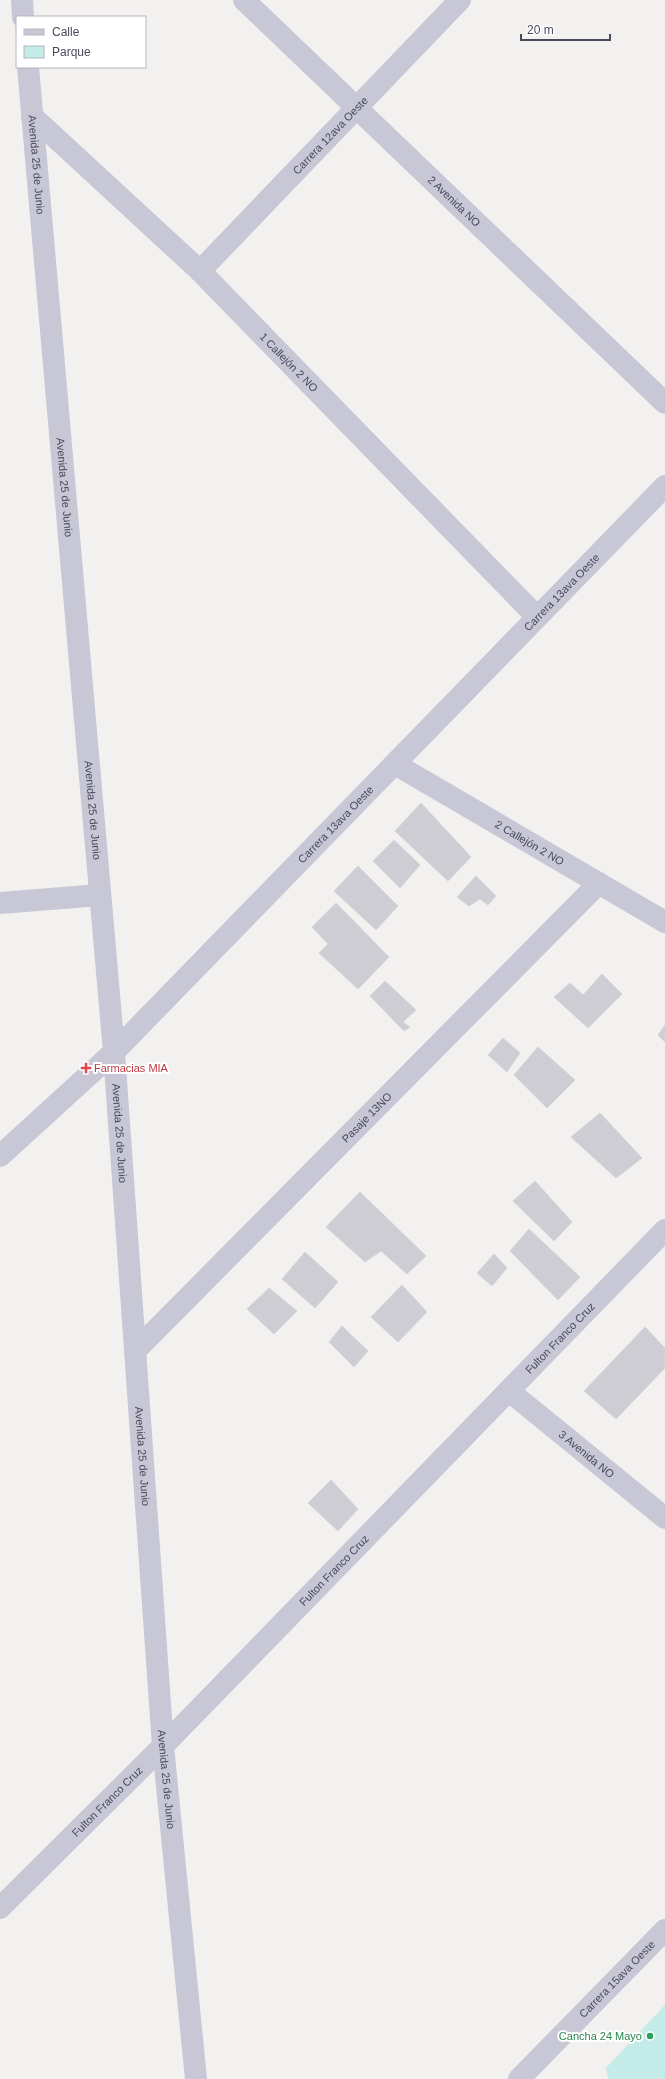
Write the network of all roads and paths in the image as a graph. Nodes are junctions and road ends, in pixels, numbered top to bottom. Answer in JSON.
{"nodes":[{"id":1,"x":22,"y":0,"type":"edge"},
{"id":2,"x":244,"y":0,"type":"edge"},
{"id":3,"x":460,"y":0,"type":"edge"},
{"id":4,"x":23,"y":16,"type":"edge"},
{"id":5,"x":28,"y":68,"type":"edge"},
{"id":6,"x":356,"y":108,"type":"junction"},
{"id":7,"x":32,"y":116,"type":"junction"},
{"id":8,"x":200,"y":271,"type":"junction"},
{"id":9,"x":665,"y":403,"type":"edge"},
{"id":10,"x":665,"y":486,"type":"edge"},
{"id":11,"x":537,"y":617,"type":"junction"},
{"id":12,"x":395,"y":764,"type":"junction"},
{"id":13,"x":599,"y":883,"type":"junction"},
{"id":14,"x":100,"y":895,"type":"junction"},
{"id":15,"x":0,"y":903,"type":"edge"},
{"id":16,"x":665,"y":922,"type":"edge"},
{"id":17,"x":114,"y":1052,"type":"junction"},
{"id":18,"x":0,"y":1156,"type":"edge"},
{"id":19,"x":665,"y":1230,"type":"edge"},
{"id":20,"x":135,"y":1351,"type":"junction"},
{"id":21,"x":509,"y":1391,"type":"junction"},
{"id":22,"x":665,"y":1518,"type":"edge"},
{"id":23,"x":163,"y":1746,"type":"junction"},
{"id":24,"x":0,"y":1908,"type":"edge"},
{"id":25,"x":665,"y":1930,"type":"edge"},
{"id":26,"x":196,"y":2079,"type":"edge"},
{"id":27,"x":519,"y":2079,"type":"edge"}],
"edges":[{"from":1,"to":4,"type":"street"},
{"from":2,"to":6,"type":"street","name":"2 Avenida NO"},
{"from":3,"to":6,"type":"street","name":"Carrera 12ava Oeste"},
{"from":5,"to":7,"type":"street","name":"Avenida 25 de Junio"},
{"from":6,"to":8,"type":"street","name":"Carrera 12ava Oeste"},
{"from":6,"to":9,"type":"street","name":"2 Avenida NO"},
{"from":7,"to":8,"type":"street","name":"1 Callejón 2 NO"},
{"from":7,"to":14,"type":"street","name":"Avenida 25 de Junio"},
{"from":8,"to":11,"type":"street","name":"1 Callejón 2 NO"},
{"from":10,"to":11,"type":"street","name":"Carrera 13ava Oeste"},
{"from":11,"to":12,"type":"street","name":"Carrera 13ava Oeste"},
{"from":12,"to":13,"type":"street","name":"2 Callejón 2 NO"},
{"from":12,"to":17,"type":"street","name":"Carrera 13ava Oeste"},
{"from":13,"to":16,"type":"street","name":"2 Callejón 2 NO"},
{"from":13,"to":20,"type":"street","name":"Pasaje 13NO"},
{"from":14,"to":15,"type":"street"},
{"from":14,"to":17,"type":"street","name":"Avenida 25 de Junio"},
{"from":17,"to":18,"type":"street","name":"Carrera 13ava Oeste"},
{"from":17,"to":20,"type":"street","name":"Avenida 25 de Junio"},
{"from":19,"to":21,"type":"street","name":"Fulton Franco Cruz"},
{"from":20,"to":23,"type":"street","name":"Avenida 25 de Junio"},
{"from":21,"to":22,"type":"street","name":"3 Avenida NO"},
{"from":21,"to":23,"type":"street","name":"Fulton Franco Cruz"},
{"from":23,"to":24,"type":"street","name":"Fulton Franco Cruz"},
{"from":23,"to":26,"type":"street","name":"Avenida 25 de Junio"},
{"from":25,"to":27,"type":"street","name":"Carrera 15ava Oeste"}]}
